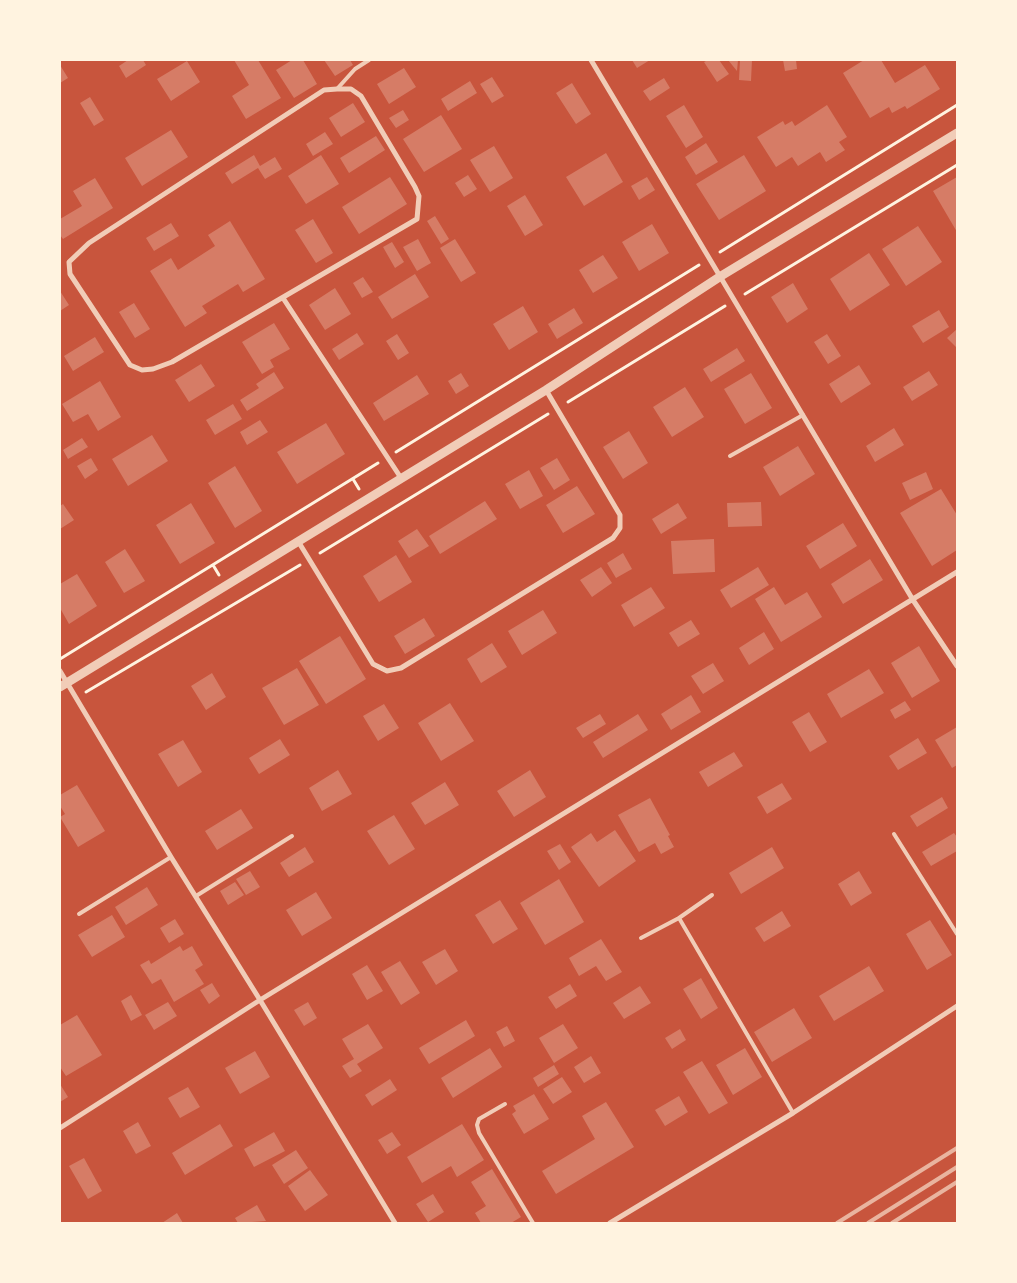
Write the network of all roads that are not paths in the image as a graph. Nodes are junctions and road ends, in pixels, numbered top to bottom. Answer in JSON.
{"nodes":[{"id":1,"x":369,"y":60,"type":"edge"},
{"id":2,"x":591,"y":60,"type":"edge"},
{"id":3,"x":337,"y":88,"type":"junction"},
{"id":4,"x":957,"y":133,"type":"edge"},
{"id":5,"x":721,"y":276,"type":"junction"},
{"id":6,"x":283,"y":298,"type":"junction"},
{"id":7,"x":546,"y":390,"type":"junction"},
{"id":8,"x":803,"y":415,"type":"junction"},
{"id":9,"x":730,"y":456,"type":"dead end"},
{"id":10,"x":401,"y":478,"type":"junction"},
{"id":11,"x":298,"y":540,"type":"junction"},
{"id":12,"x":957,"y":572,"type":"edge"},
{"id":13,"x":913,"y":600,"type":"junction"},
{"id":14,"x":957,"y":666,"type":"edge"},
{"id":15,"x":60,"y":671,"type":"edge"},
{"id":16,"x":64,"y":685,"type":"edge"},
{"id":17,"x":894,"y":834,"type":"dead end"},
{"id":18,"x":292,"y":836,"type":"dead end"},
{"id":19,"x":171,"y":857,"type":"junction"},
{"id":20,"x":712,"y":895,"type":"dead end"},
{"id":21,"x":196,"y":896,"type":"junction"},
{"id":22,"x":79,"y":914,"type":"dead end"},
{"id":23,"x":679,"y":918,"type":"junction"},
{"id":24,"x":957,"y":934,"type":"edge"},
{"id":25,"x":641,"y":938,"type":"dead end"},
{"id":26,"x":260,"y":1000,"type":"junction"},
{"id":27,"x":957,"y":1006,"type":"edge"},
{"id":28,"x":505,"y":1104,"type":"dead end"},
{"id":29,"x":793,"y":1113,"type":"junction"},
{"id":30,"x":60,"y":1128,"type":"edge"},
{"id":31,"x":394,"y":1223,"type":"edge"},
{"id":32,"x":533,"y":1223,"type":"edge"},
{"id":33,"x":610,"y":1223,"type":"edge"}],
"edges":[{"from":1,"to":3,"type":"lane"},
{"from":2,"to":5,"type":"street"},
{"from":3,"to":6,"type":"street"},
{"from":3,"to":6,"type":"street"},
{"from":4,"to":5,"type":"street"},
{"from":5,"to":7,"type":"street"},
{"from":5,"to":8,"type":"street"},
{"from":6,"to":10,"type":"street"},
{"from":7,"to":10,"type":"street"},
{"from":7,"to":11,"type":"street"},
{"from":8,"to":9,"type":"lane"},
{"from":8,"to":13,"type":"street"},
{"from":10,"to":11,"type":"street"},
{"from":11,"to":16,"type":"street"},
{"from":12,"to":13,"type":"street"},
{"from":13,"to":14,"type":"street"},
{"from":13,"to":26,"type":"street"},
{"from":15,"to":16,"type":"street"},
{"from":16,"to":19,"type":"street"},
{"from":17,"to":24,"type":"lane"},
{"from":18,"to":21,"type":"lane"},
{"from":19,"to":21,"type":"street"},
{"from":19,"to":22,"type":"lane"},
{"from":20,"to":23,"type":"lane"},
{"from":21,"to":26,"type":"street"},
{"from":23,"to":25,"type":"lane"},
{"from":23,"to":29,"type":"lane"},
{"from":26,"to":30,"type":"street"},
{"from":26,"to":31,"type":"street"},
{"from":27,"to":29,"type":"street"},
{"from":28,"to":32,"type":"lane"},
{"from":29,"to":33,"type":"street"}]}
